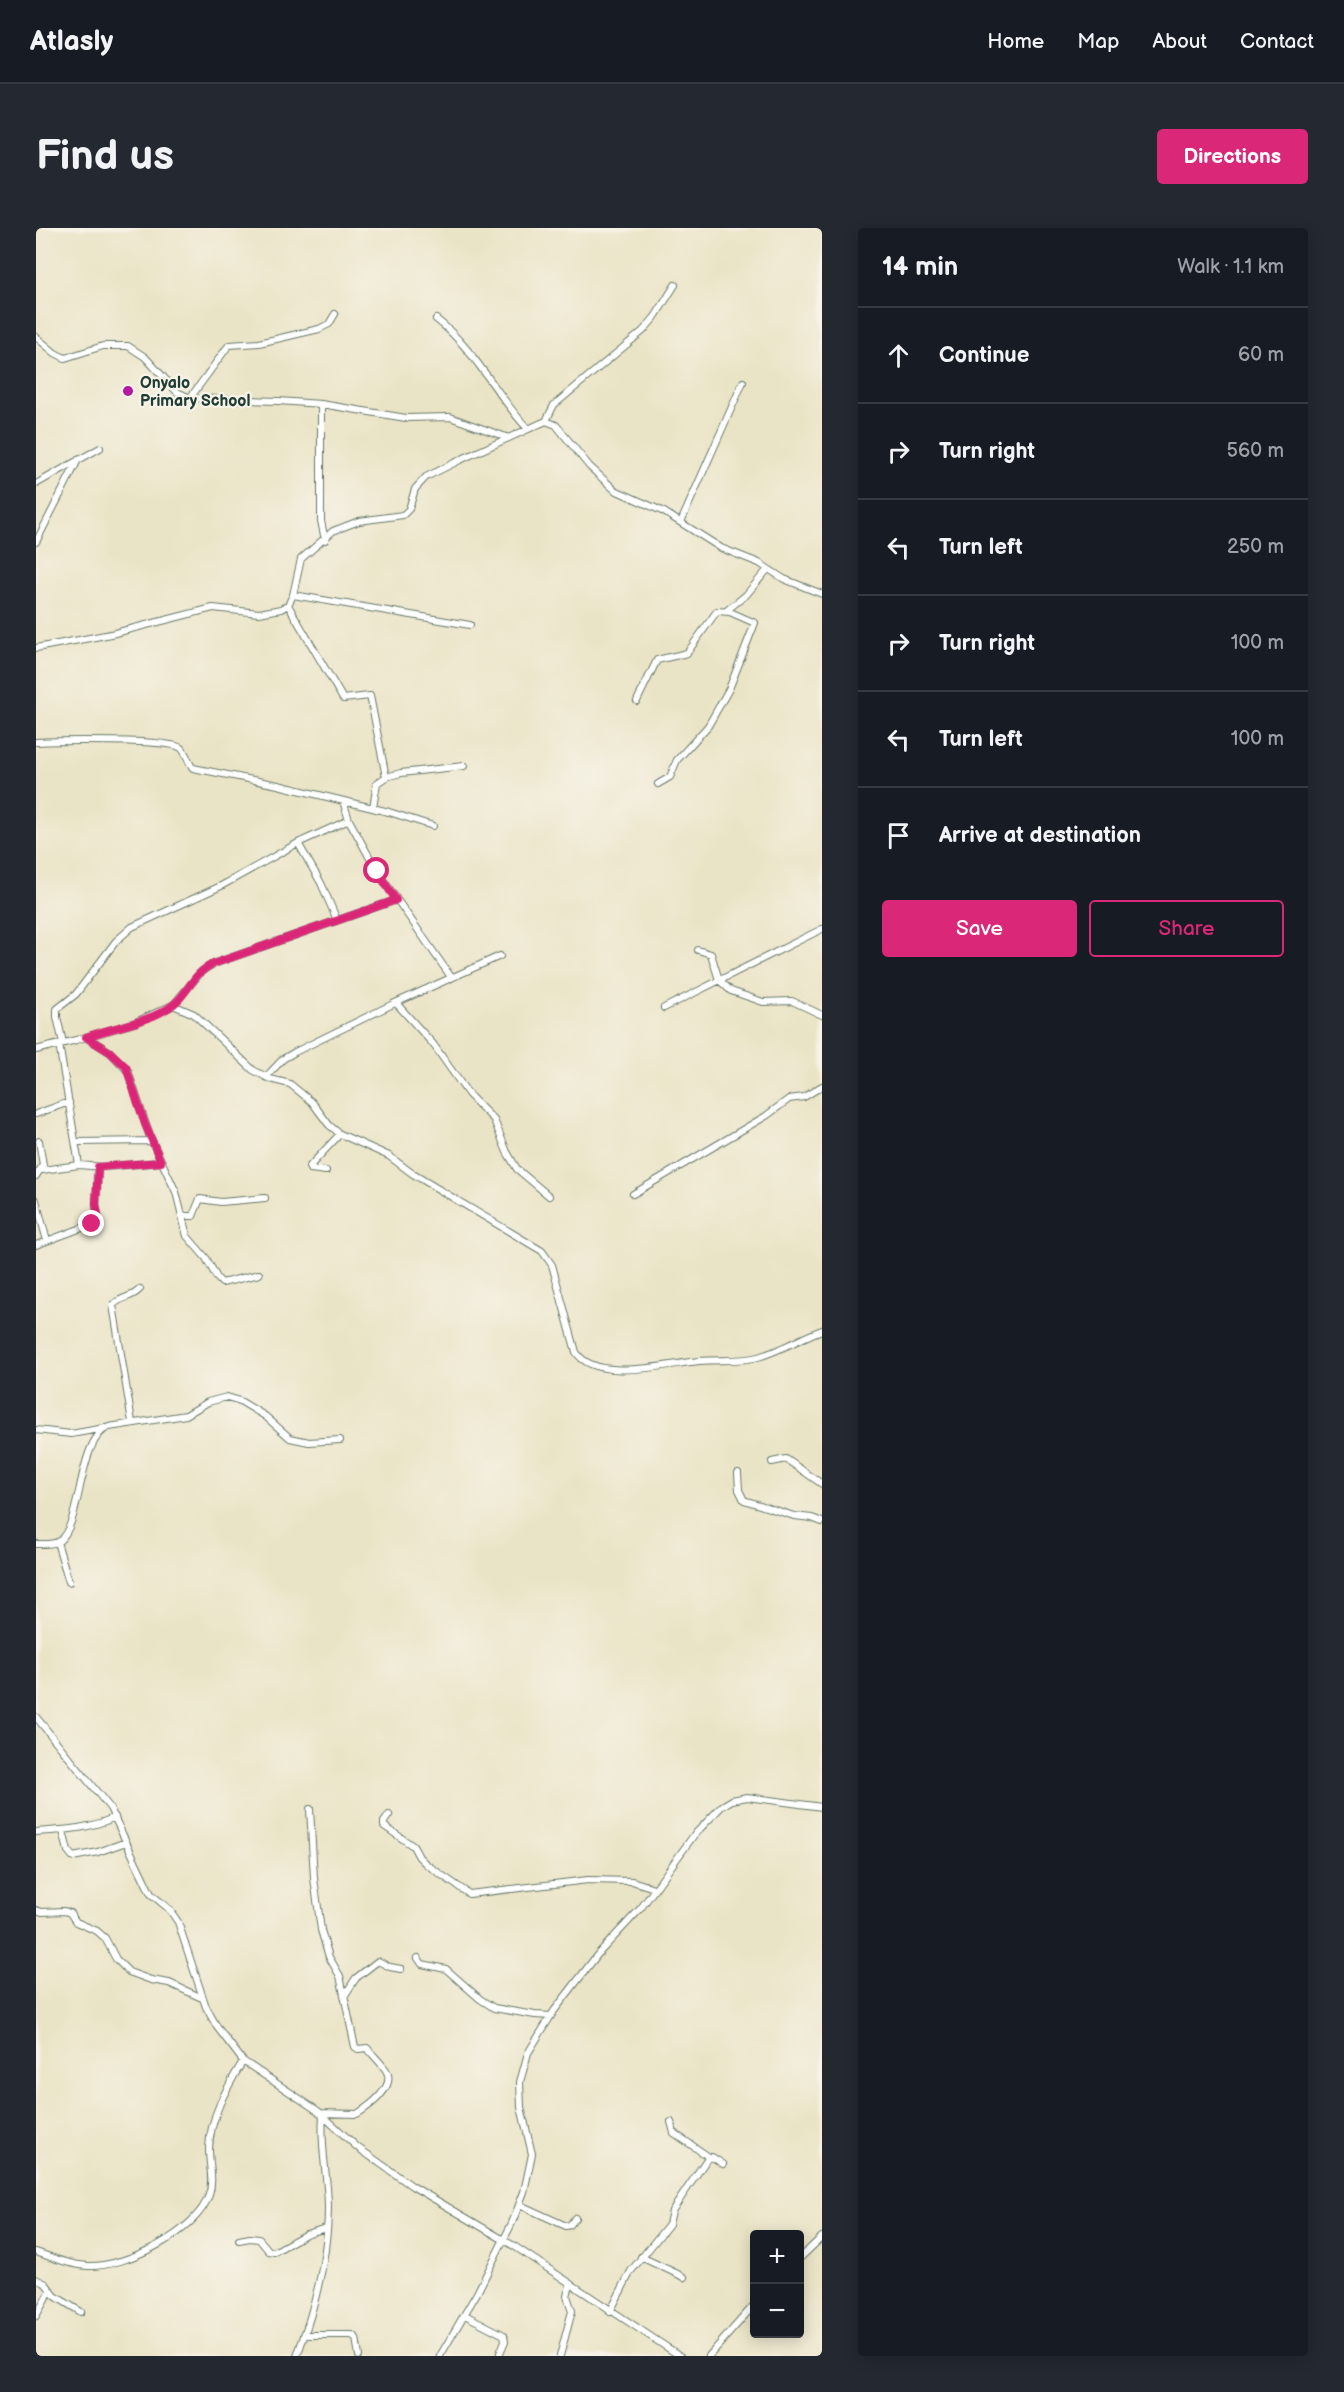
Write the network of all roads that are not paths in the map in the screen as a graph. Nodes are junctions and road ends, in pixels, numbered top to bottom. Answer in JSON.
{"nodes":[{"id":1,"x":675,"y":285,"type":"dead end"},
{"id":2,"x":335,"y":314,"type":"dead end"},
{"id":3,"x":436,"y":319,"type":"dead end"},
{"id":4,"x":36,"y":337,"type":"edge"},
{"id":5,"x":743,"y":382,"type":"dead end"},
{"id":6,"x":190,"y":399,"type":"junction"},
{"id":7,"x":321,"y":404,"type":"junction"},
{"id":8,"x":546,"y":421,"type":"junction"},
{"id":9,"x":528,"y":429,"type":"junction"},
{"id":10,"x":509,"y":438,"type":"junction"},
{"id":11,"x":100,"y":448,"type":"dead end"},
{"id":12,"x":78,"y":460,"type":"junction"},
{"id":13,"x":36,"y":484,"type":"edge"},
{"id":14,"x":681,"y":522,"type":"junction"},
{"id":15,"x":325,"y":540,"type":"junction"},
{"id":16,"x":36,"y":542,"type":"edge"},
{"id":17,"x":768,"y":569,"type":"junction"},
{"id":18,"x":822,"y":594,"type":"edge"},
{"id":19,"x":293,"y":595,"type":"junction"},
{"id":20,"x":288,"y":605,"type":"junction"},
{"id":21,"x":726,"y":611,"type":"junction"},
{"id":22,"x":470,"y":625,"type":"dead end"},
{"id":23,"x":36,"y":648,"type":"edge"},
{"id":24,"x":637,"y":701,"type":"dead end"},
{"id":25,"x":36,"y":742,"type":"edge"},
{"id":26,"x":464,"y":766,"type":"dead end"},
{"id":27,"x":386,"y":777,"type":"junction"},
{"id":28,"x":657,"y":784,"type":"dead end"},
{"id":29,"x":343,"y":801,"type":"junction"},
{"id":30,"x":374,"y":808,"type":"junction"},
{"id":31,"x":349,"y":820,"type":"junction"},
{"id":32,"x":433,"y":826,"type":"dead end"},
{"id":33,"x":298,"y":843,"type":"junction"},
{"id":34,"x":396,"y":900,"type":"junction"},
{"id":35,"x":337,"y":920,"type":"junction"},
{"id":36,"x":822,"y":929,"type":"edge"},
{"id":37,"x":698,"y":950,"type":"dead end"},
{"id":38,"x":500,"y":956,"type":"dead end"},
{"id":39,"x":451,"y":977,"type":"junction"},
{"id":40,"x":719,"y":980,"type":"junction"},
{"id":41,"x":396,"y":1003,"type":"junction"},
{"id":42,"x":174,"y":1004,"type":"junction"},
{"id":43,"x":664,"y":1008,"type":"dead end"},
{"id":44,"x":822,"y":1015,"type":"edge"},
{"id":45,"x":86,"y":1037,"type":"junction"},
{"id":46,"x":61,"y":1044,"type":"junction"},
{"id":47,"x":36,"y":1050,"type":"edge"},
{"id":48,"x":266,"y":1077,"type":"junction"},
{"id":49,"x":822,"y":1086,"type":"edge"},
{"id":50,"x":69,"y":1102,"type":"junction"},
{"id":51,"x":36,"y":1114,"type":"edge"},
{"id":52,"x":340,"y":1134,"type":"junction"},
{"id":53,"x":39,"y":1141,"type":"dead end"},
{"id":54,"x":152,"y":1141,"type":"junction"},
{"id":55,"x":77,"y":1142,"type":"junction"},
{"id":56,"x":161,"y":1162,"type":"junction"},
{"id":57,"x":79,"y":1165,"type":"junction"},
{"id":58,"x":98,"y":1167,"type":"junction"},
{"id":59,"x":42,"y":1170,"type":"junction"},
{"id":60,"x":326,"y":1171,"type":"dead end"},
{"id":61,"x":36,"y":1176,"type":"edge"},
{"id":62,"x":633,"y":1194,"type":"dead end"},
{"id":63,"x":549,"y":1196,"type":"dead end"},
{"id":64,"x":265,"y":1198,"type":"dead end"},
{"id":65,"x":36,"y":1200,"type":"edge"},
{"id":66,"x":182,"y":1215,"type":"junction"},
{"id":67,"x":47,"y":1241,"type":"junction"},
{"id":68,"x":36,"y":1245,"type":"edge"},
{"id":69,"x":259,"y":1274,"type":"dead end"},
{"id":70,"x":140,"y":1289,"type":"dead end"},
{"id":71,"x":822,"y":1330,"type":"edge"},
{"id":72,"x":132,"y":1422,"type":"junction"},
{"id":73,"x":106,"y":1428,"type":"junction"},
{"id":74,"x":36,"y":1430,"type":"edge"},
{"id":75,"x":340,"y":1440,"type":"dead end"},
{"id":76,"x":772,"y":1462,"type":"dead end"},
{"id":77,"x":738,"y":1473,"type":"dead end"},
{"id":78,"x":822,"y":1484,"type":"edge"},
{"id":79,"x":822,"y":1522,"type":"edge"},
{"id":80,"x":57,"y":1542,"type":"junction"},
{"id":81,"x":36,"y":1544,"type":"edge"},
{"id":82,"x":69,"y":1582,"type":"dead end"},
{"id":83,"x":36,"y":1717,"type":"edge"},
{"id":84,"x":822,"y":1807,"type":"edge"},
{"id":85,"x":310,"y":1809,"type":"dead end"},
{"id":86,"x":389,"y":1815,"type":"dead end"},
{"id":87,"x":115,"y":1817,"type":"junction"},
{"id":88,"x":63,"y":1831,"type":"junction"},
{"id":89,"x":36,"y":1832,"type":"edge"},
{"id":90,"x":126,"y":1842,"type":"junction"},
{"id":91,"x":654,"y":1888,"type":"junction"},
{"id":92,"x":36,"y":1910,"type":"edge"},
{"id":93,"x":418,"y":1958,"type":"dead end"},
{"id":94,"x":401,"y":1969,"type":"dead end"},
{"id":95,"x":345,"y":1995,"type":"junction"},
{"id":96,"x":202,"y":1998,"type":"junction"},
{"id":97,"x":551,"y":2016,"type":"junction"},
{"id":98,"x":243,"y":2061,"type":"junction"},
{"id":99,"x":322,"y":2114,"type":"junction"},
{"id":100,"x":671,"y":2122,"type":"dead end"},
{"id":101,"x":709,"y":2157,"type":"junction"},
{"id":102,"x":723,"y":2164,"type":"dead end"},
{"id":103,"x":520,"y":2205,"type":"junction"},
{"id":104,"x":575,"y":2218,"type":"dead end"},
{"id":105,"x":326,"y":2228,"type":"junction"},
{"id":106,"x":822,"y":2236,"type":"edge"},
{"id":107,"x":239,"y":2240,"type":"dead end"},
{"id":108,"x":503,"y":2240,"type":"junction"},
{"id":109,"x":36,"y":2252,"type":"edge"},
{"id":110,"x":804,"y":2254,"type":"edge"},
{"id":111,"x":641,"y":2257,"type":"junction"},
{"id":112,"x":684,"y":2277,"type":"dead end"},
{"id":113,"x":36,"y":2279,"type":"edge"},
{"id":114,"x":570,"y":2285,"type":"junction"},
{"id":115,"x":50,"y":2291,"type":"junction"},
{"id":116,"x":750,"y":2310,"type":"edge"},
{"id":117,"x":81,"y":2312,"type":"dead end"},
{"id":118,"x":610,"y":2312,"type":"junction"},
{"id":119,"x":465,"y":2315,"type":"junction"},
{"id":120,"x":36,"y":2316,"type":"edge"},
{"id":121,"x":304,"y":2335,"type":"junction"},
{"id":122,"x":500,"y":2354,"type":"dead end"},
{"id":123,"x":297,"y":2356,"type":"edge"},
{"id":124,"x":359,"y":2356,"type":"edge"},
{"id":125,"x":440,"y":2356,"type":"edge"},
{"id":126,"x":560,"y":2356,"type":"edge"},
{"id":127,"x":680,"y":2356,"type":"edge"},
{"id":128,"x":709,"y":2356,"type":"edge"}],
"edges":[{"from":1,"to":8,"type":"street"},
{"from":2,"to":6,"type":"street"},
{"from":3,"to":9,"type":"street"},
{"from":4,"to":6,"type":"street"},
{"from":5,"to":14,"type":"street"},
{"from":6,"to":7,"type":"street"},
{"from":7,"to":10,"type":"street"},
{"from":7,"to":15,"type":"street"},
{"from":8,"to":9,"type":"street"},
{"from":8,"to":14,"type":"street"},
{"from":9,"to":10,"type":"street"},
{"from":10,"to":15,"type":"street"},
{"from":11,"to":12,"type":"street"},
{"from":12,"to":13,"type":"street"},
{"from":12,"to":16,"type":"street"},
{"from":14,"to":17,"type":"street"},
{"from":15,"to":19,"type":"street"},
{"from":17,"to":18,"type":"street"},
{"from":17,"to":21,"type":"street"},
{"from":19,"to":20,"type":"street"},
{"from":19,"to":22,"type":"street"},
{"from":20,"to":23,"type":"street"},
{"from":20,"to":27,"type":"street"},
{"from":21,"to":24,"type":"street"},
{"from":21,"to":28,"type":"street"},
{"from":25,"to":29,"type":"street"},
{"from":26,"to":27,"type":"street"},
{"from":27,"to":30,"type":"street"},
{"from":29,"to":30,"type":"street"},
{"from":29,"to":31,"type":"street"},
{"from":30,"to":32,"type":"street"},
{"from":31,"to":33,"type":"street"},
{"from":31,"to":34,"type":"street"},
{"from":33,"to":35,"type":"street"},
{"from":33,"to":46,"type":"street"},
{"from":34,"to":35,"type":"street"},
{"from":34,"to":39,"type":"street"},
{"from":35,"to":42,"type":"street"},
{"from":36,"to":40,"type":"street"},
{"from":37,"to":40,"type":"street"},
{"from":38,"to":39,"type":"street"},
{"from":39,"to":41,"type":"street"},
{"from":40,"to":43,"type":"street"},
{"from":40,"to":44,"type":"street"},
{"from":41,"to":48,"type":"street"},
{"from":41,"to":63,"type":"street"},
{"from":42,"to":45,"type":"street"},
{"from":42,"to":48,"type":"street"},
{"from":45,"to":46,"type":"street"},
{"from":45,"to":54,"type":"street"},
{"from":46,"to":47,"type":"street"},
{"from":46,"to":50,"type":"street"},
{"from":48,"to":52,"type":"street"},
{"from":49,"to":62,"type":"street"},
{"from":50,"to":51,"type":"street"},
{"from":50,"to":55,"type":"street"},
{"from":52,"to":60,"type":"street"},
{"from":52,"to":71,"type":"street"},
{"from":53,"to":59,"type":"street"},
{"from":54,"to":55,"type":"street"},
{"from":54,"to":56,"type":"street"},
{"from":55,"to":57,"type":"street"},
{"from":56,"to":58,"type":"street"},
{"from":56,"to":66,"type":"street"},
{"from":57,"to":58,"type":"street"},
{"from":57,"to":59,"type":"street"},
{"from":58,"to":67,"type":"street"},
{"from":59,"to":61,"type":"street"},
{"from":64,"to":66,"type":"street"},
{"from":65,"to":67,"type":"street"},
{"from":66,"to":69,"type":"street"},
{"from":67,"to":68,"type":"street"},
{"from":70,"to":72,"type":"street"},
{"from":72,"to":73,"type":"street"},
{"from":72,"to":75,"type":"street"},
{"from":73,"to":74,"type":"street"},
{"from":73,"to":80,"type":"street"},
{"from":76,"to":78,"type":"street"},
{"from":77,"to":79,"type":"street"},
{"from":80,"to":81,"type":"street"},
{"from":80,"to":82,"type":"street"},
{"from":83,"to":87,"type":"street"},
{"from":84,"to":91,"type":"street"},
{"from":85,"to":95,"type":"street"},
{"from":86,"to":91,"type":"street"},
{"from":87,"to":88,"type":"street"},
{"from":87,"to":90,"type":"street"},
{"from":88,"to":89,"type":"street"},
{"from":88,"to":90,"type":"street"},
{"from":90,"to":96,"type":"street"},
{"from":91,"to":97,"type":"street"},
{"from":92,"to":96,"type":"street"},
{"from":93,"to":97,"type":"street"},
{"from":94,"to":95,"type":"street"},
{"from":95,"to":99,"type":"street"},
{"from":96,"to":98,"type":"street"},
{"from":97,"to":103,"type":"street"},
{"from":98,"to":99,"type":"street"},
{"from":98,"to":109,"type":"street"},
{"from":99,"to":105,"type":"street"},
{"from":99,"to":108,"type":"street"},
{"from":100,"to":101,"type":"street"},
{"from":101,"to":102,"type":"street"},
{"from":101,"to":111,"type":"street"},
{"from":103,"to":104,"type":"street"},
{"from":103,"to":108,"type":"street"},
{"from":105,"to":107,"type":"street"},
{"from":105,"to":121,"type":"street"},
{"from":106,"to":110,"type":"street"},
{"from":108,"to":114,"type":"street"},
{"from":108,"to":119,"type":"street"},
{"from":111,"to":112,"type":"street"},
{"from":111,"to":118,"type":"street"},
{"from":113,"to":115,"type":"street"},
{"from":114,"to":118,"type":"street"},
{"from":114,"to":126,"type":"street"},
{"from":115,"to":117,"type":"street"},
{"from":115,"to":120,"type":"street"},
{"from":116,"to":128,"type":"street"},
{"from":118,"to":127,"type":"street"},
{"from":119,"to":122,"type":"street"},
{"from":119,"to":125,"type":"street"},
{"from":121,"to":123,"type":"street"},
{"from":121,"to":124,"type":"street"}]}
